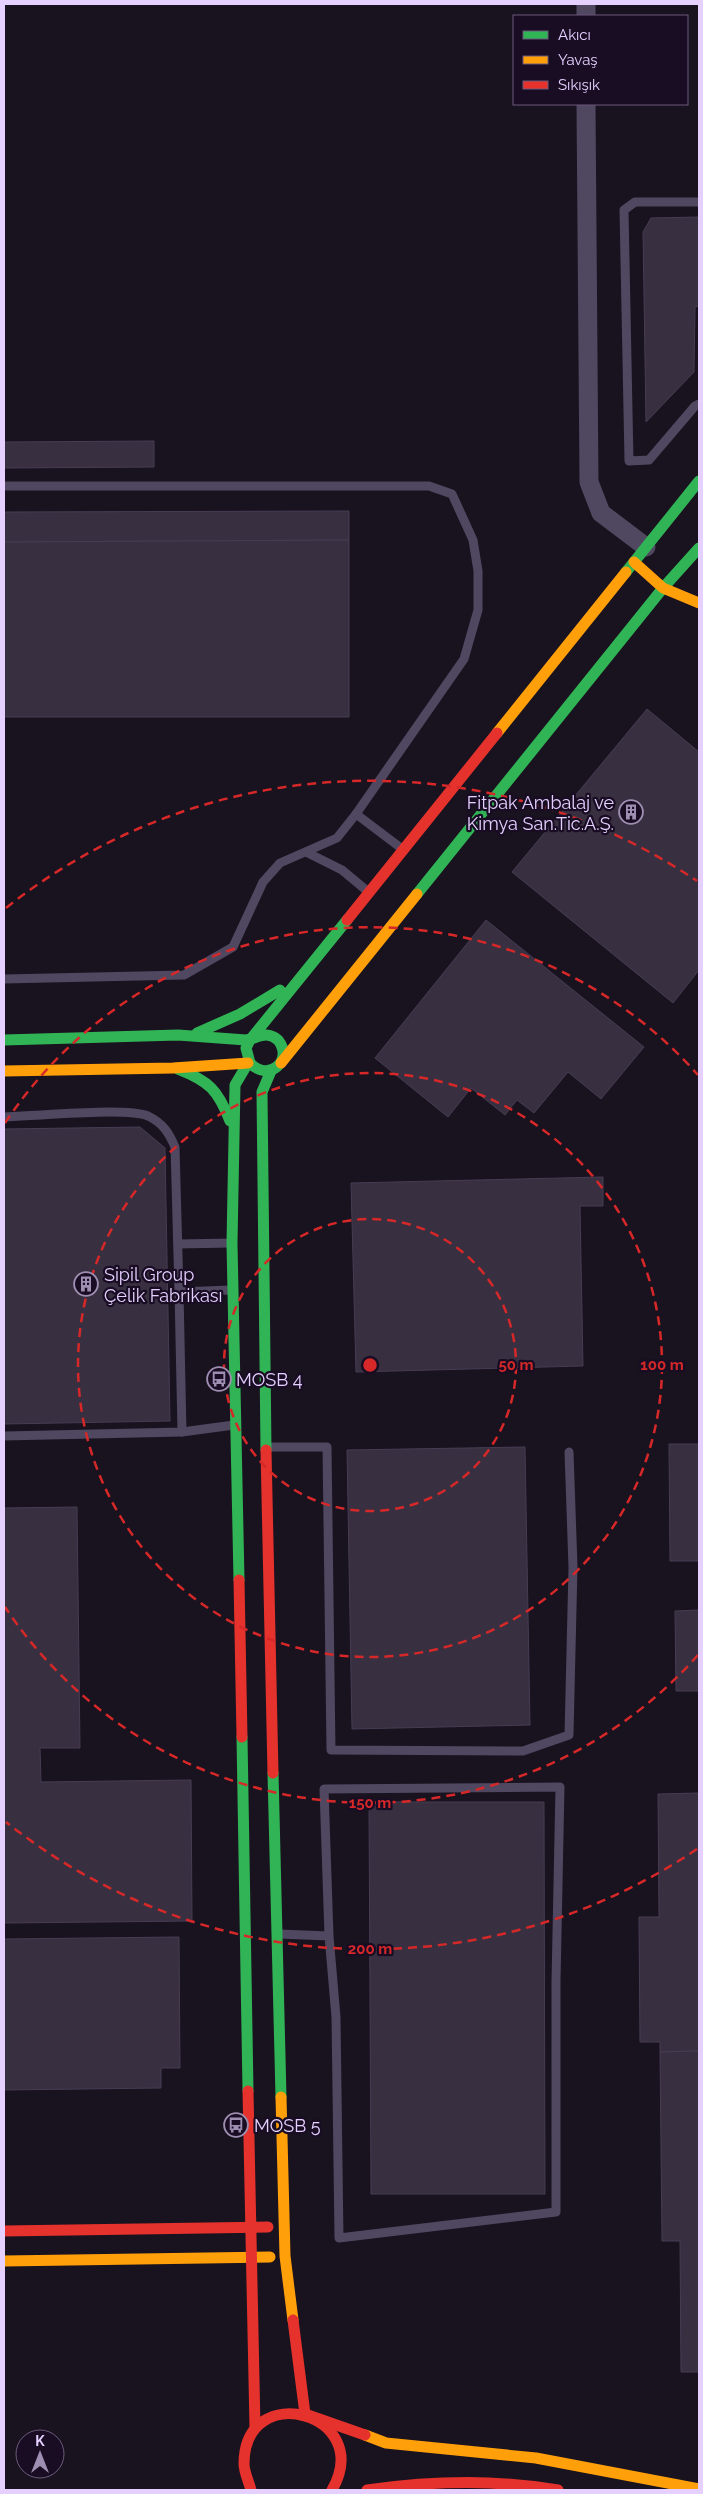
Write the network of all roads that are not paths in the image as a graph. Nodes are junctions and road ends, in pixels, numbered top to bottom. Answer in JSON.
{"nodes":[{"id":1,"x":586,"y":105,"type":"edge"},
{"id":2,"x":699,"y":202,"type":"edge"},
{"id":3,"x":699,"y":404,"type":"edge"},
{"id":4,"x":699,"y":481,"type":"edge"},
{"id":5,"x":4,"y":486,"type":"edge"},
{"id":6,"x":646,"y":547,"type":"junction"},
{"id":7,"x":695,"y":552,"type":"edge"},
{"id":8,"x":634,"y":562,"type":"junction"},
{"id":9,"x":663,"y":588,"type":"junction"},
{"id":10,"x":699,"y":603,"type":"edge"},
{"id":11,"x":356,"y":814,"type":"junction"},
{"id":12,"x":404,"y":850,"type":"junction"},
{"id":13,"x":306,"y":852,"type":"junction"},
{"id":14,"x":369,"y":892,"type":"junction"},
{"id":15,"x":301,"y":976,"type":"junction"},
{"id":16,"x":4,"y":979,"type":"edge"},
{"id":17,"x":192,"y":1035,"type":"junction"},
{"id":18,"x":4,"y":1040,"type":"edge"},
{"id":19,"x":250,"y":1040,"type":"junction"},
{"id":20,"x":248,"y":1064,"type":"junction"},
{"id":21,"x":281,"y":1064,"type":"junction"},
{"id":22,"x":172,"y":1068,"type":"junction"},
{"id":23,"x":4,"y":1071,"type":"edge"},
{"id":24,"x":271,"y":1071,"type":"junction"},
{"id":25,"x":4,"y":1117,"type":"edge"},
{"id":26,"x":235,"y":1136,"type":"junction"},
{"id":27,"x":232,"y":1243,"type":"junction"},
{"id":28,"x":178,"y":1244,"type":"junction"},
{"id":29,"x":233,"y":1290,"type":"junction"},
{"id":30,"x":179,"y":1292,"type":"junction"},
{"id":31,"x":251,"y":1424,"type":"junction"},
{"id":32,"x":182,"y":1432,"type":"junction"},
{"id":33,"x":4,"y":1436,"type":"edge"},
{"id":34,"x":266,"y":1447,"type":"junction"},
{"id":35,"x":568,"y":1452,"type":"dead end"},
{"id":36,"x":278,"y":1934,"type":"junction"},
{"id":37,"x":329,"y":1936,"type":"junction"},
{"id":38,"x":251,"y":2226,"type":"junction"},
{"id":39,"x":286,"y":2228,"type":"junction"},
{"id":40,"x":4,"y":2231,"type":"edge"},
{"id":41,"x":285,"y":2256,"type":"junction"},
{"id":42,"x":253,"y":2258,"type":"junction"},
{"id":43,"x":4,"y":2261,"type":"edge"},
{"id":44,"x":305,"y":2414,"type":"junction"},
{"id":45,"x":255,"y":2428,"type":"junction"},
{"id":46,"x":244,"y":2476,"type":"junction"},
{"id":47,"x":238,"y":2490,"type":"edge"},
{"id":48,"x":251,"y":2490,"type":"edge"},
{"id":49,"x":332,"y":2490,"type":"edge"},
{"id":50,"x":367,"y":2490,"type":"edge"},
{"id":51,"x":558,"y":2490,"type":"edge"},
{"id":52,"x":699,"y":2490,"type":"edge"}],
"edges":[{"from":1,"to":6,"type":"street"},
{"from":2,"to":3,"type":"lane"},
{"from":4,"to":6,"type":"street"},
{"from":5,"to":11,"type":"lane"},
{"from":6,"to":8,"type":"street"},
{"from":7,"to":9,"type":"street"},
{"from":8,"to":9,"type":"street"},
{"from":8,"to":12,"type":"street"},
{"from":9,"to":10,"type":"street"},
{"from":9,"to":21,"type":"street"},
{"from":11,"to":12,"type":"lane"},
{"from":11,"to":13,"type":"lane"},
{"from":12,"to":14,"type":"street"},
{"from":13,"to":14,"type":"lane"},
{"from":13,"to":16,"type":"lane"},
{"from":14,"to":15,"type":"street"},
{"from":15,"to":17,"type":"street"},
{"from":15,"to":19,"type":"street"},
{"from":17,"to":18,"type":"street"},
{"from":17,"to":19,"type":"street"},
{"from":19,"to":20,"type":"street"},
{"from":19,"to":21,"type":"street"},
{"from":20,"to":22,"type":"street"},
{"from":20,"to":24,"type":"street"},
{"from":20,"to":26,"type":"street"},
{"from":21,"to":24,"type":"street"},
{"from":22,"to":23,"type":"street"},
{"from":22,"to":26,"type":"street"},
{"from":24,"to":31,"type":"street"},
{"from":25,"to":28,"type":"lane"},
{"from":26,"to":27,"type":"street"},
{"from":27,"to":28,"type":"lane"},
{"from":27,"to":29,"type":"street"},
{"from":28,"to":30,"type":"lane"},
{"from":29,"to":30,"type":"lane"},
{"from":29,"to":31,"type":"street"},
{"from":30,"to":32,"type":"lane"},
{"from":31,"to":32,"type":"lane"},
{"from":31,"to":34,"type":"street"},
{"from":31,"to":38,"type":"street"},
{"from":32,"to":33,"type":"lane"},
{"from":34,"to":35,"type":"lane"},
{"from":34,"to":36,"type":"street"},
{"from":36,"to":37,"type":"lane"},
{"from":36,"to":39,"type":"street"},
{"from":37,"to":37,"type":"lane"},
{"from":38,"to":39,"type":"street"},
{"from":38,"to":40,"type":"street"},
{"from":38,"to":42,"type":"street"},
{"from":39,"to":41,"type":"street"},
{"from":41,"to":42,"type":"street"},
{"from":41,"to":44,"type":"street"},
{"from":42,"to":43,"type":"street"},
{"from":42,"to":45,"type":"street"},
{"from":44,"to":45,"type":"street"},
{"from":44,"to":49,"type":"street"},
{"from":44,"to":52,"type":"street"},
{"from":45,"to":46,"type":"street"},
{"from":46,"to":47,"type":"street"},
{"from":46,"to":48,"type":"street"},
{"from":50,"to":51,"type":"street"}]}
